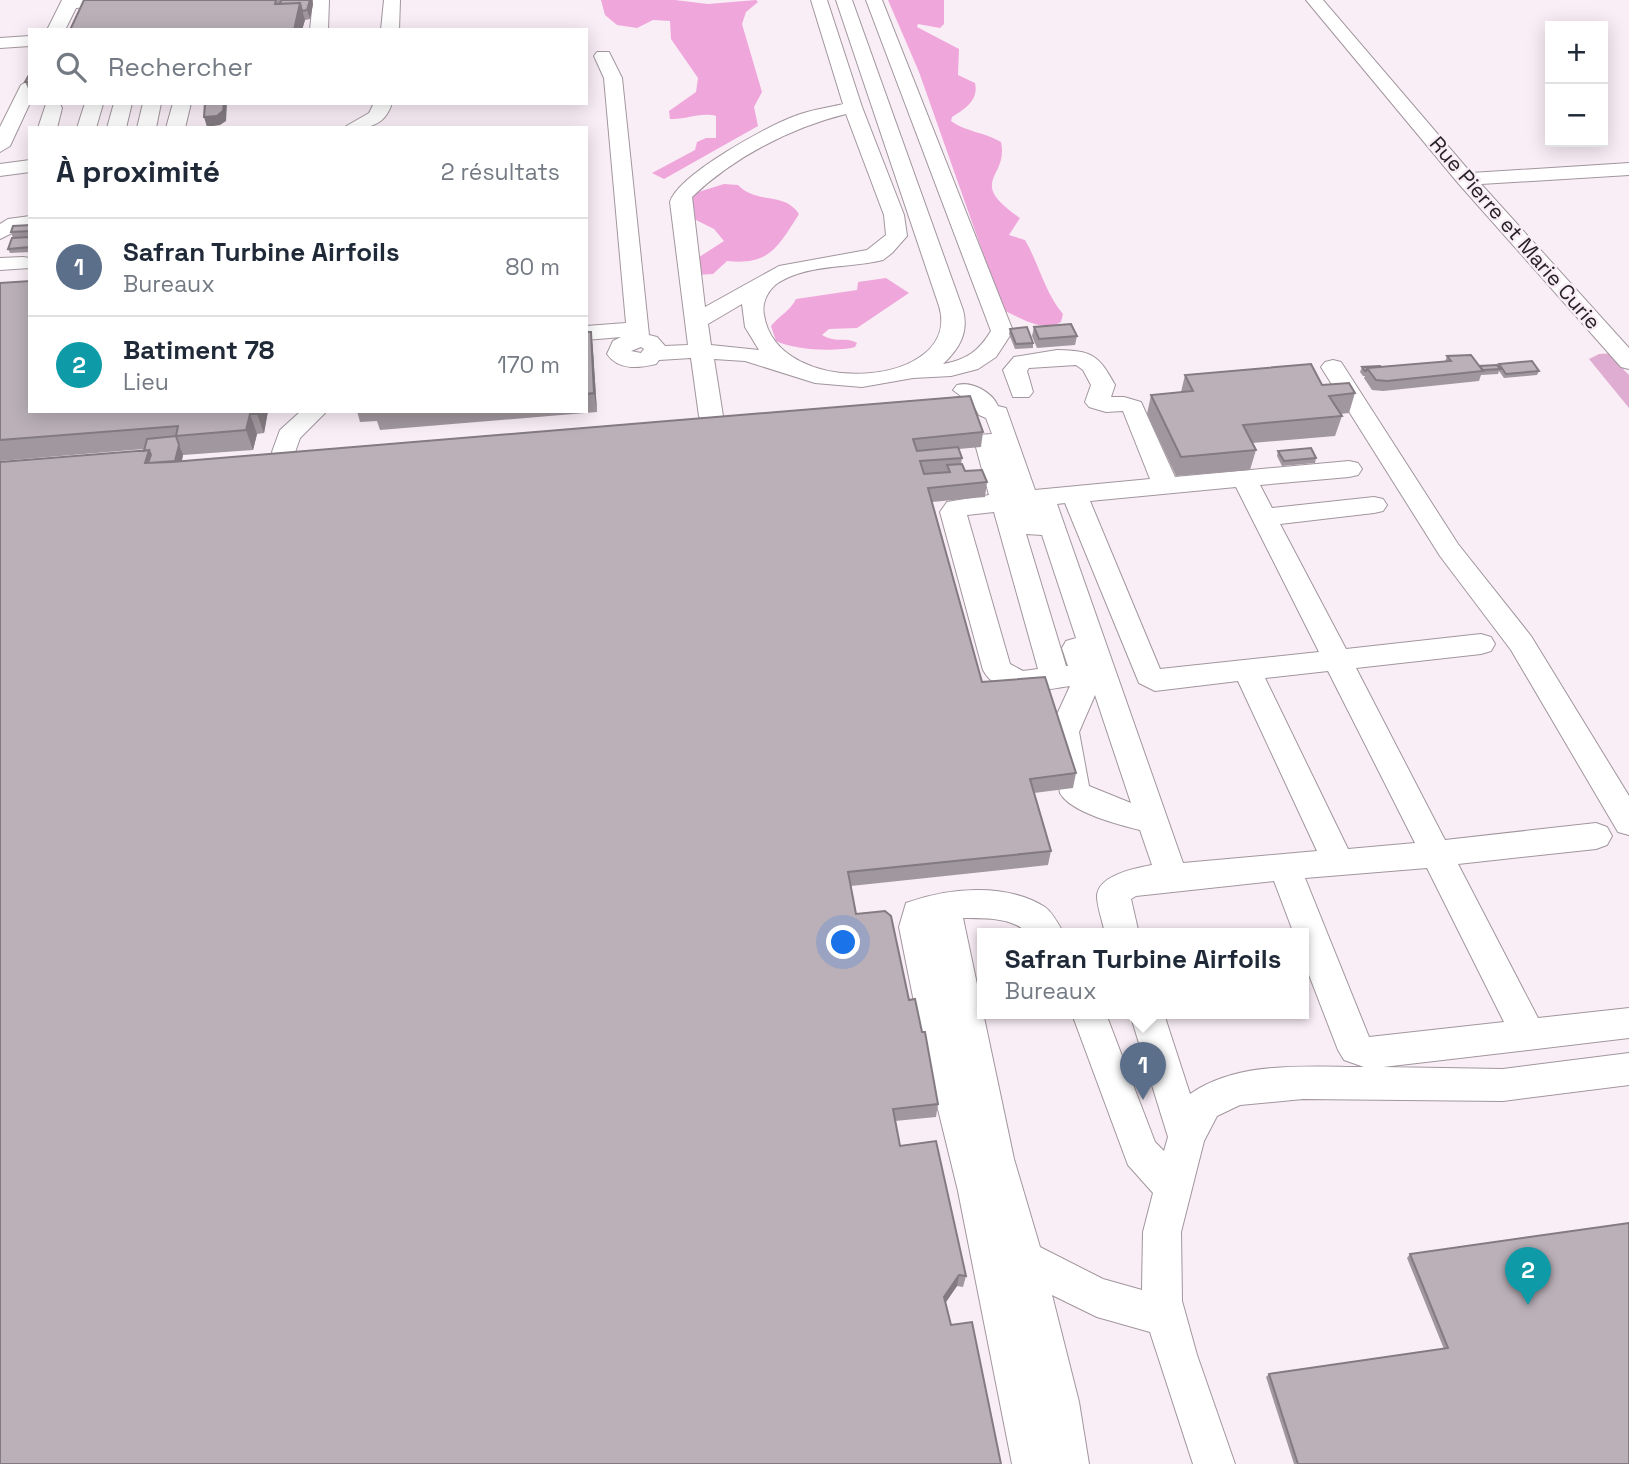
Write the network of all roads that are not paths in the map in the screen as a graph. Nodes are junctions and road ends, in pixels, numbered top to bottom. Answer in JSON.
{"nodes":[{"id":1,"x":119,"y":0,"type":"edge"},
{"id":2,"x":321,"y":0,"type":"edge"},
{"id":3,"x":392,"y":0,"type":"edge"},
{"id":4,"x":819,"y":0,"type":"edge"},
{"id":5,"x":844,"y":0,"type":"edge"},
{"id":6,"x":874,"y":0,"type":"edge"},
{"id":7,"x":1314,"y":0,"type":"edge"},
{"id":8,"x":70,"y":1,"type":"edge"},
{"id":9,"x":57,"y":28,"type":"edge"},
{"id":10,"x":319,"y":28,"type":"edge"},
{"id":11,"x":390,"y":28,"type":"edge"},
{"id":12,"x":28,"y":41,"type":"edge"},
{"id":13,"x":0,"y":43,"type":"edge"},
{"id":14,"x":603,"y":56,"type":"dead end"},
{"id":15,"x":28,"y":89,"type":"edge"},
{"id":16,"x":94,"y":105,"type":"edge"},
{"id":17,"x":122,"y":105,"type":"edge"},
{"id":18,"x":152,"y":105,"type":"edge"},
{"id":19,"x":181,"y":105,"type":"edge"},
{"id":20,"x":383,"y":105,"type":"edge"},
{"id":21,"x":853,"y":107,"type":"junction"},
{"id":22,"x":53,"y":108,"type":"dead end"},
{"id":23,"x":48,"y":126,"type":"edge"},
{"id":24,"x":87,"y":126,"type":"edge"},
{"id":25,"x":117,"y":126,"type":"edge"},
{"id":26,"x":146,"y":126,"type":"edge"},
{"id":27,"x":176,"y":126,"type":"edge"},
{"id":28,"x":357,"y":126,"type":"edge"},
{"id":29,"x":0,"y":146,"type":"edge"},
{"id":30,"x":28,"y":166,"type":"edge"},
{"id":31,"x":1629,"y":169,"type":"edge"},
{"id":32,"x":0,"y":170,"type":"edge"},
{"id":33,"x":1465,"y":179,"type":"junction"},
{"id":34,"x":28,"y":222,"type":"edge"},
{"id":35,"x":0,"y":233,"type":"edge"},
{"id":36,"x":23,"y":263,"type":"dead end"},
{"id":37,"x":0,"y":264,"type":"edge"},
{"id":38,"x":773,"y":276,"type":"junction"},
{"id":39,"x":696,"y":322,"type":"junction"},
{"id":40,"x":588,"y":333,"type":"edge"},
{"id":41,"x":636,"y":335,"type":"junction"},
{"id":42,"x":701,"y":351,"type":"junction"},
{"id":43,"x":1629,"y":362,"type":"edge"},
{"id":44,"x":789,"y":367,"type":"junction"},
{"id":45,"x":1333,"y":367,"type":"dead end"},
{"id":46,"x":912,"y":370,"type":"junction"},
{"id":47,"x":1021,"y":392,"type":"dead end"},
{"id":48,"x":969,"y":393,"type":"edge"},
{"id":49,"x":313,"y":413,"type":"edge"},
{"id":50,"x":711,"y":416,"type":"edge"},
{"id":51,"x":284,"y":452,"type":"edge"},
{"id":52,"x":1349,"y":469,"type":"dead end"},
{"id":53,"x":1245,"y":480,"type":"junction"},
{"id":54,"x":1166,"y":486,"type":"junction"},
{"id":55,"x":1074,"y":494,"type":"junction"},
{"id":56,"x":1024,"y":499,"type":"junction"},
{"id":57,"x":1374,"y":505,"type":"dead end"},
{"id":58,"x":1263,"y":517,"type":"junction"},
{"id":59,"x":1481,"y":644,"type":"dead end"},
{"id":60,"x":1336,"y":660,"type":"junction"},
{"id":61,"x":1247,"y":670,"type":"junction"},
{"id":62,"x":1093,"y":673,"type":"junction"},
{"id":63,"x":1055,"y":678,"type":"junction"},
{"id":64,"x":1141,"y":818,"type":"dead end"},
{"id":65,"x":1629,"y":823,"type":"edge"},
{"id":66,"x":1596,"y":836,"type":"dead end"},
{"id":67,"x":1436,"y":854,"type":"junction"},
{"id":68,"x":1339,"y":863,"type":"junction"},
{"id":69,"x":1285,"y":867,"type":"junction"},
{"id":70,"x":1172,"y":877,"type":"junction"},
{"id":71,"x":944,"y":905,"type":"junction"},
{"id":72,"x":1042,"y":928,"type":"edge"},
{"id":73,"x":1121,"y":928,"type":"edge"},
{"id":74,"x":1308,"y":928,"type":"edge"},
{"id":75,"x":1309,"y":931,"type":"edge"},
{"id":76,"x":1091,"y":1019,"type":"edge"},
{"id":77,"x":1149,"y":1019,"type":"edge"},
{"id":78,"x":1629,"y":1023,"type":"edge"},
{"id":79,"x":1530,"y":1035,"type":"junction"},
{"id":80,"x":1629,"y":1069,"type":"edge"},
{"id":81,"x":1186,"y":1137,"type":"junction"},
{"id":82,"x":1173,"y":1188,"type":"junction"},
{"id":83,"x":1024,"y":1260,"type":"junction"},
{"id":84,"x":1167,"y":1317,"type":"junction"},
{"id":85,"x":1032,"y":1464,"type":"edge"},
{"id":86,"x":1068,"y":1464,"type":"edge"},
{"id":87,"x":1214,"y":1464,"type":"edge"}],
"edges":[{"from":1,"to":8,"type":"street"},
{"from":2,"to":10,"type":"street"},
{"from":3,"to":11,"type":"street"},
{"from":4,"to":21,"type":"street"},
{"from":5,"to":46,"type":"street"},
{"from":6,"to":46,"type":"street"},
{"from":7,"to":33,"type":"street","name":"Rue Pierre et Marie Curie"},
{"from":8,"to":9,"type":"street"},
{"from":12,"to":13,"type":"street"},
{"from":14,"to":41,"type":"street"},
{"from":15,"to":29,"type":"street"},
{"from":16,"to":24,"type":"street"},
{"from":17,"to":25,"type":"street"},
{"from":18,"to":26,"type":"street"},
{"from":19,"to":27,"type":"street"},
{"from":20,"to":28,"type":"street"},
{"from":21,"to":38,"type":"street"},
{"from":21,"to":39,"type":"street"},
{"from":22,"to":23,"type":"street"},
{"from":30,"to":32,"type":"street"},
{"from":31,"to":33,"type":"street"},
{"from":33,"to":43,"type":"street","name":"Rue Pierre et Marie Curie"},
{"from":34,"to":35,"type":"street"},
{"from":36,"to":37,"type":"street"},
{"from":38,"to":39,"type":"street"},
{"from":38,"to":44,"type":"street"},
{"from":39,"to":42,"type":"street"},
{"from":40,"to":41,"type":"street"},
{"from":41,"to":42,"type":"street"},
{"from":42,"to":44,"type":"street"},
{"from":42,"to":50,"type":"street"},
{"from":44,"to":46,"type":"street"},
{"from":45,"to":65,"type":"street"},
{"from":47,"to":54,"type":"street"},
{"from":48,"to":56,"type":"street"},
{"from":49,"to":51,"type":"street"},
{"from":52,"to":53,"type":"street"},
{"from":53,"to":54,"type":"street"},
{"from":53,"to":58,"type":"street"},
{"from":54,"to":55,"type":"street"},
{"from":55,"to":56,"type":"street"},
{"from":55,"to":61,"type":"street"},
{"from":56,"to":62,"type":"street"},
{"from":56,"to":63,"type":"street"},
{"from":56,"to":63,"type":"street"},
{"from":57,"to":58,"type":"street"},
{"from":58,"to":60,"type":"street"},
{"from":59,"to":60,"type":"street"},
{"from":60,"to":61,"type":"street"},
{"from":60,"to":67,"type":"street"},
{"from":61,"to":68,"type":"street"},
{"from":62,"to":63,"type":"street"},
{"from":62,"to":64,"type":"street"},
{"from":62,"to":70,"type":"street"},
{"from":66,"to":67,"type":"street"},
{"from":67,"to":68,"type":"street"},
{"from":67,"to":79,"type":"street"},
{"from":68,"to":69,"type":"street"},
{"from":69,"to":70,"type":"street"},
{"from":69,"to":74,"type":"street"},
{"from":70,"to":73,"type":"street"},
{"from":71,"to":72,"type":"street"},
{"from":71,"to":83,"type":"street"},
{"from":71,"to":85,"type":"street"},
{"from":75,"to":79,"type":"street"},
{"from":76,"to":82,"type":"street"},
{"from":77,"to":81,"type":"street"},
{"from":78,"to":79,"type":"street"},
{"from":80,"to":81,"type":"street"},
{"from":81,"to":82,"type":"street"},
{"from":82,"to":84,"type":"street"},
{"from":83,"to":84,"type":"street"},
{"from":83,"to":86,"type":"street"},
{"from":84,"to":87,"type":"street"}]}
